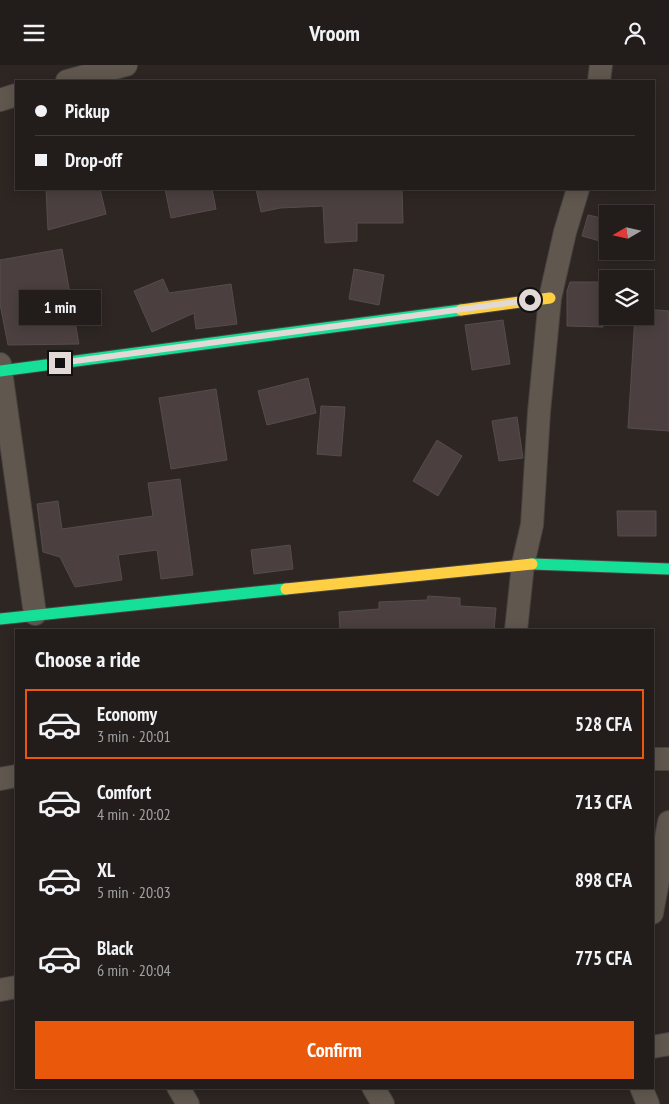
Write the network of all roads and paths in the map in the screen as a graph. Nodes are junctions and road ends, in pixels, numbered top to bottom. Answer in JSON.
{"nodes":[{"id":1,"x":126,"y":65,"type":"edge"},
{"id":2,"x":601,"y":65,"type":"edge"},
{"id":3,"x":71,"y":80,"type":"edge"},
{"id":4,"x":599,"y":80,"type":"edge"},
{"id":5,"x":15,"y":95,"type":"edge"},
{"id":6,"x":0,"y":100,"type":"edge"},
{"id":7,"x":578,"y":190,"type":"edge"},
{"id":8,"x":550,"y":298,"type":"junction"},
{"id":9,"x":0,"y":369,"type":"edge"},
{"id":10,"x":523,"y":565,"type":"junction"},
{"id":11,"x":669,"y":569,"type":"edge"},
{"id":12,"x":35,"y":614,"type":"junction"},
{"id":13,"x":0,"y":619,"type":"edge"},
{"id":14,"x":516,"y":629,"type":"edge"},
{"id":15,"x":654,"y":759,"type":"edge"},
{"id":16,"x":669,"y":759,"type":"edge"},
{"id":17,"x":15,"y":777,"type":"edge"},
{"id":18,"x":0,"y":779,"type":"edge"},
{"id":19,"x":669,"y":822,"type":"edge"},
{"id":20,"x":654,"y":902,"type":"edge"},
{"id":21,"x":15,"y":987,"type":"edge"},
{"id":22,"x":0,"y":990,"type":"edge"},
{"id":23,"x":669,"y":1045,"type":"edge"},
{"id":24,"x":654,"y":1047,"type":"edge"},
{"id":25,"x":179,"y":1089,"type":"edge"},
{"id":26,"x":374,"y":1089,"type":"edge"},
{"id":27,"x":642,"y":1089,"type":"edge"},
{"id":28,"x":188,"y":1104,"type":"edge"},
{"id":29,"x":383,"y":1104,"type":"edge"},
{"id":30,"x":648,"y":1104,"type":"edge"}],
"edges":[{"from":1,"to":3,"type":"street"},
{"from":2,"to":4,"type":"street"},
{"from":5,"to":6,"type":"street"},
{"from":7,"to":8,"type":"street"},
{"from":8,"to":9,"type":"street"},
{"from":8,"to":10,"type":"street"},
{"from":9,"to":12,"type":"street"},
{"from":10,"to":11,"type":"street"},
{"from":10,"to":12,"type":"street"},
{"from":10,"to":14,"type":"street"},
{"from":12,"to":13,"type":"street"},
{"from":15,"to":16,"type":"street"},
{"from":17,"to":18,"type":"street"},
{"from":19,"to":20,"type":"street"},
{"from":21,"to":22,"type":"street"},
{"from":23,"to":24,"type":"street"},
{"from":25,"to":28,"type":"street"},
{"from":26,"to":29,"type":"street"},
{"from":27,"to":30,"type":"street"}]}
